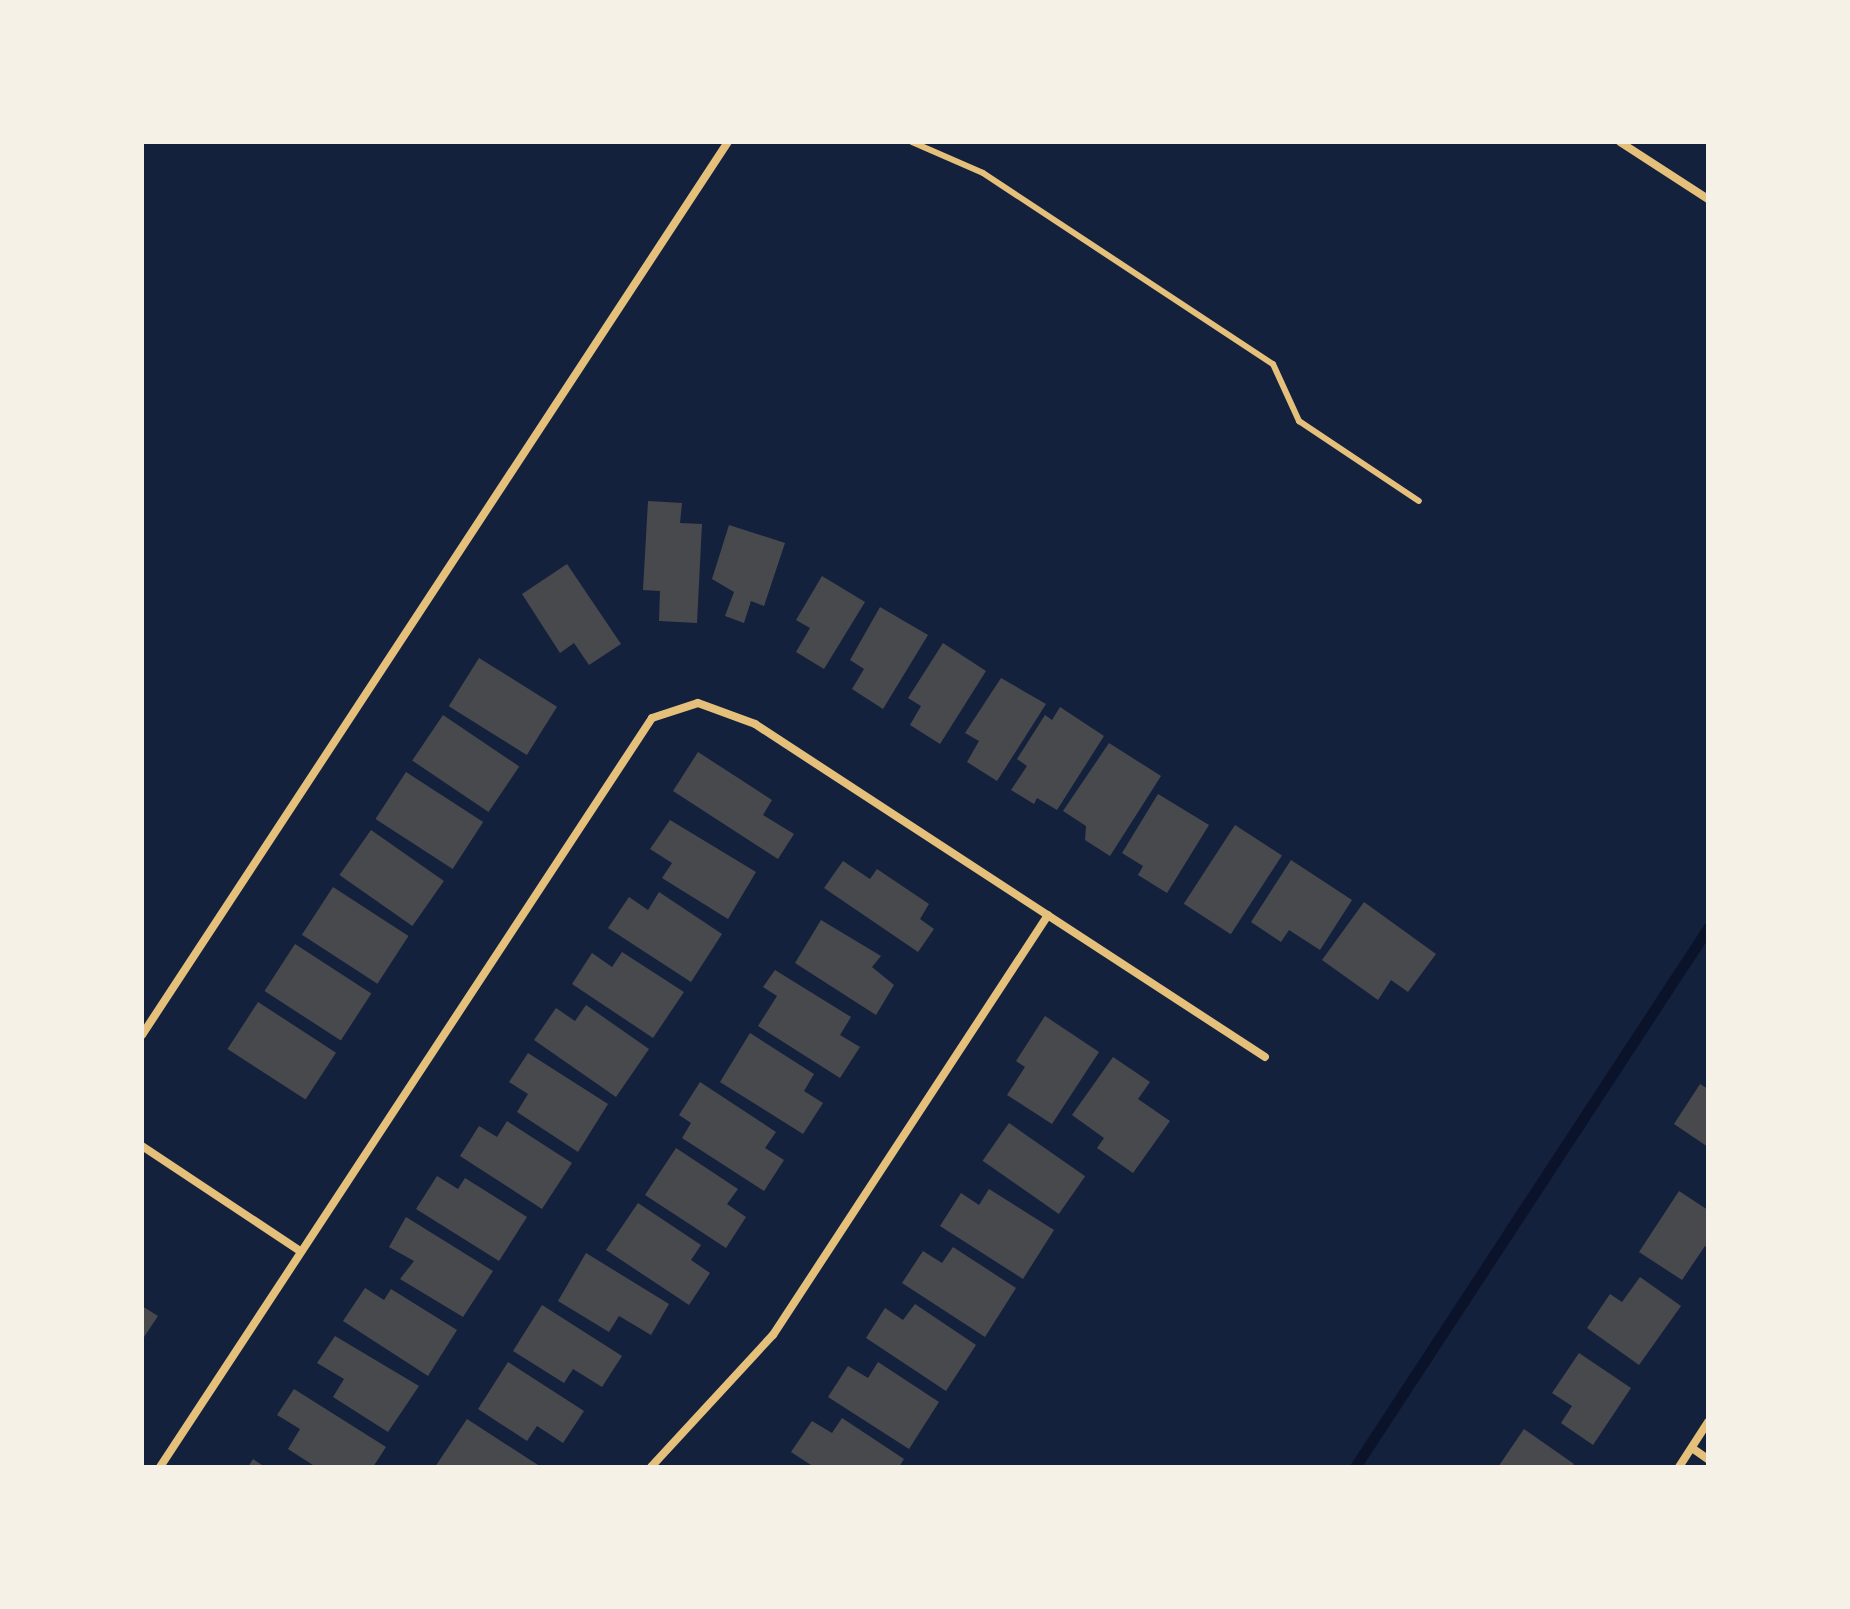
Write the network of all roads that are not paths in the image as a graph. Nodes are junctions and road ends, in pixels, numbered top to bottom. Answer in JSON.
{"nodes":[{"id":1,"x":728,"y":142,"type":"edge"},
{"id":2,"x":912,"y":142,"type":"edge"},
{"id":3,"x":1620,"y":142,"type":"edge"},
{"id":4,"x":1708,"y":199,"type":"edge"},
{"id":5,"x":1419,"y":501,"type":"dead end"},
{"id":6,"x":1048,"y":915,"type":"junction"},
{"id":7,"x":142,"y":1035,"type":"edge"},
{"id":8,"x":1265,"y":1057,"type":"dead end"},
{"id":9,"x":142,"y":1146,"type":"edge"},
{"id":10,"x":300,"y":1251,"type":"junction"},
{"id":11,"x":1708,"y":1422,"type":"edge"},
{"id":12,"x":1692,"y":1448,"type":"junction"},
{"id":13,"x":1708,"y":1459,"type":"edge"},
{"id":14,"x":160,"y":1467,"type":"edge"},
{"id":15,"x":651,"y":1467,"type":"edge"},
{"id":16,"x":1679,"y":1467,"type":"edge"}],
"edges":[{"from":1,"to":7,"type":"street"},
{"from":2,"to":5,"type":"lane"},
{"from":3,"to":4,"type":"street"},
{"from":6,"to":8,"type":"street"},
{"from":6,"to":10,"type":"street"},
{"from":6,"to":15,"type":"street"},
{"from":9,"to":10,"type":"street"},
{"from":10,"to":14,"type":"street"},
{"from":11,"to":12,"type":"street"},
{"from":12,"to":13,"type":"street"},
{"from":12,"to":16,"type":"street"}]}
